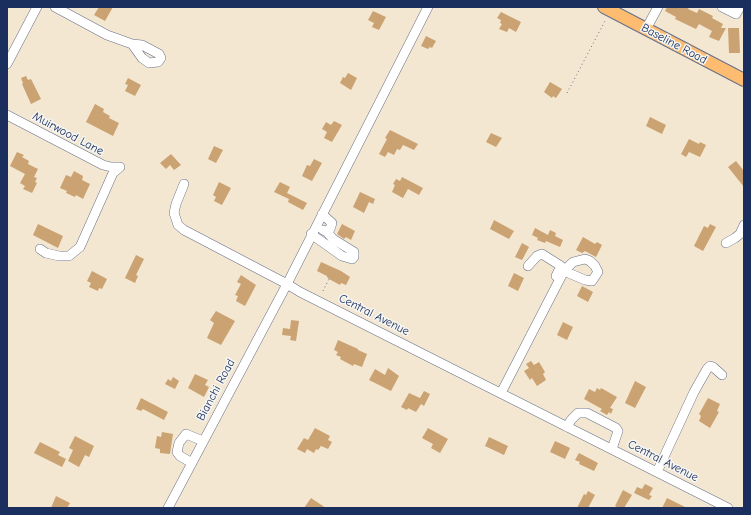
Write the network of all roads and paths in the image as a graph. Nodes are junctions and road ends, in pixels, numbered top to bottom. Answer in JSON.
{"nodes":[{"id":1,"x":37,"y":7,"type":"edge"},
{"id":2,"x":55,"y":7,"type":"edge"},
{"id":3,"x":428,"y":7,"type":"edge"},
{"id":4,"x":658,"y":7,"type":"edge"},
{"id":5,"x":722,"y":7,"type":"edge"},
{"id":6,"x":740,"y":7,"type":"edge"},
{"id":7,"x":607,"y":9,"type":"edge"},
{"id":8,"x":646,"y":29,"type":"junction"},
{"id":9,"x":132,"y":44,"type":"dead end"},
{"id":10,"x":7,"y":64,"type":"edge"},
{"id":11,"x":744,"y":80,"type":"edge"},
{"id":12,"x":567,"y":93,"type":"dead end"},
{"id":13,"x":7,"y":115,"type":"edge"},
{"id":14,"x":184,"y":184,"type":"dead end"},
{"id":15,"x":322,"y":214,"type":"junction"},
{"id":16,"x":744,"y":225,"type":"edge"},
{"id":17,"x":313,"y":230,"type":"junction"},
{"id":18,"x":327,"y":232,"type":"junction"},
{"id":19,"x":726,"y":243,"type":"dead end"},
{"id":20,"x":40,"y":249,"type":"dead end"},
{"id":21,"x":528,"y":266,"type":"dead end"},
{"id":22,"x":564,"y":271,"type":"dead end"},
{"id":23,"x":329,"y":278,"type":"dead end"},
{"id":24,"x":286,"y":284,"type":"junction"},
{"id":25,"x":323,"y":291,"type":"dead end"},
{"id":26,"x":722,"y":375,"type":"dead end"},
{"id":27,"x":499,"y":392,"type":"junction"},
{"id":28,"x":567,"y":426,"type":"junction"},
{"id":29,"x":203,"y":441,"type":"junction"},
{"id":30,"x":612,"y":449,"type":"junction"},
{"id":31,"x":192,"y":463,"type":"junction"},
{"id":32,"x":658,"y":472,"type":"junction"},
{"id":33,"x":168,"y":508,"type":"edge"},
{"id":34,"x":728,"y":508,"type":"edge"}],
"edges":[{"from":1,"to":10,"type":"street"},
{"from":2,"to":9,"type":"street"},
{"from":3,"to":15,"type":"street"},
{"from":4,"to":8,"type":"street"},
{"from":5,"to":6,"type":"street"},
{"from":7,"to":8,"type":"main road","name":"Baseline Road"},
{"from":7,"to":12,"type":"path"},
{"from":8,"to":11,"type":"main road","name":"Baseline Road"},
{"from":13,"to":20,"type":"street","name":"Muirwood Lane"},
{"from":14,"to":24,"type":"street","name":"Central Avenue"},
{"from":15,"to":17,"type":"street"},
{"from":15,"to":18,"type":"street"},
{"from":16,"to":19,"type":"street"},
{"from":17,"to":18,"type":"street"},
{"from":17,"to":18,"type":"street"},
{"from":17,"to":24,"type":"street"},
{"from":21,"to":27,"type":"street"},
{"from":22,"to":27,"type":"street"},
{"from":23,"to":25,"type":"path"},
{"from":24,"to":27,"type":"street","name":"Central Avenue"},
{"from":24,"to":29,"type":"street","name":"Bianchi Road"},
{"from":26,"to":32,"type":"street"},
{"from":27,"to":28,"type":"street","name":"Central Avenue"},
{"from":28,"to":30,"type":"street","name":"Central Avenue"},
{"from":28,"to":30,"type":"street"},
{"from":29,"to":31,"type":"street","name":"Bianchi Road"},
{"from":29,"to":31,"type":"street"},
{"from":30,"to":32,"type":"street","name":"Central Avenue"},
{"from":31,"to":33,"type":"street","name":"Bianchi Road"},
{"from":32,"to":34,"type":"street","name":"Central Avenue"}]}
